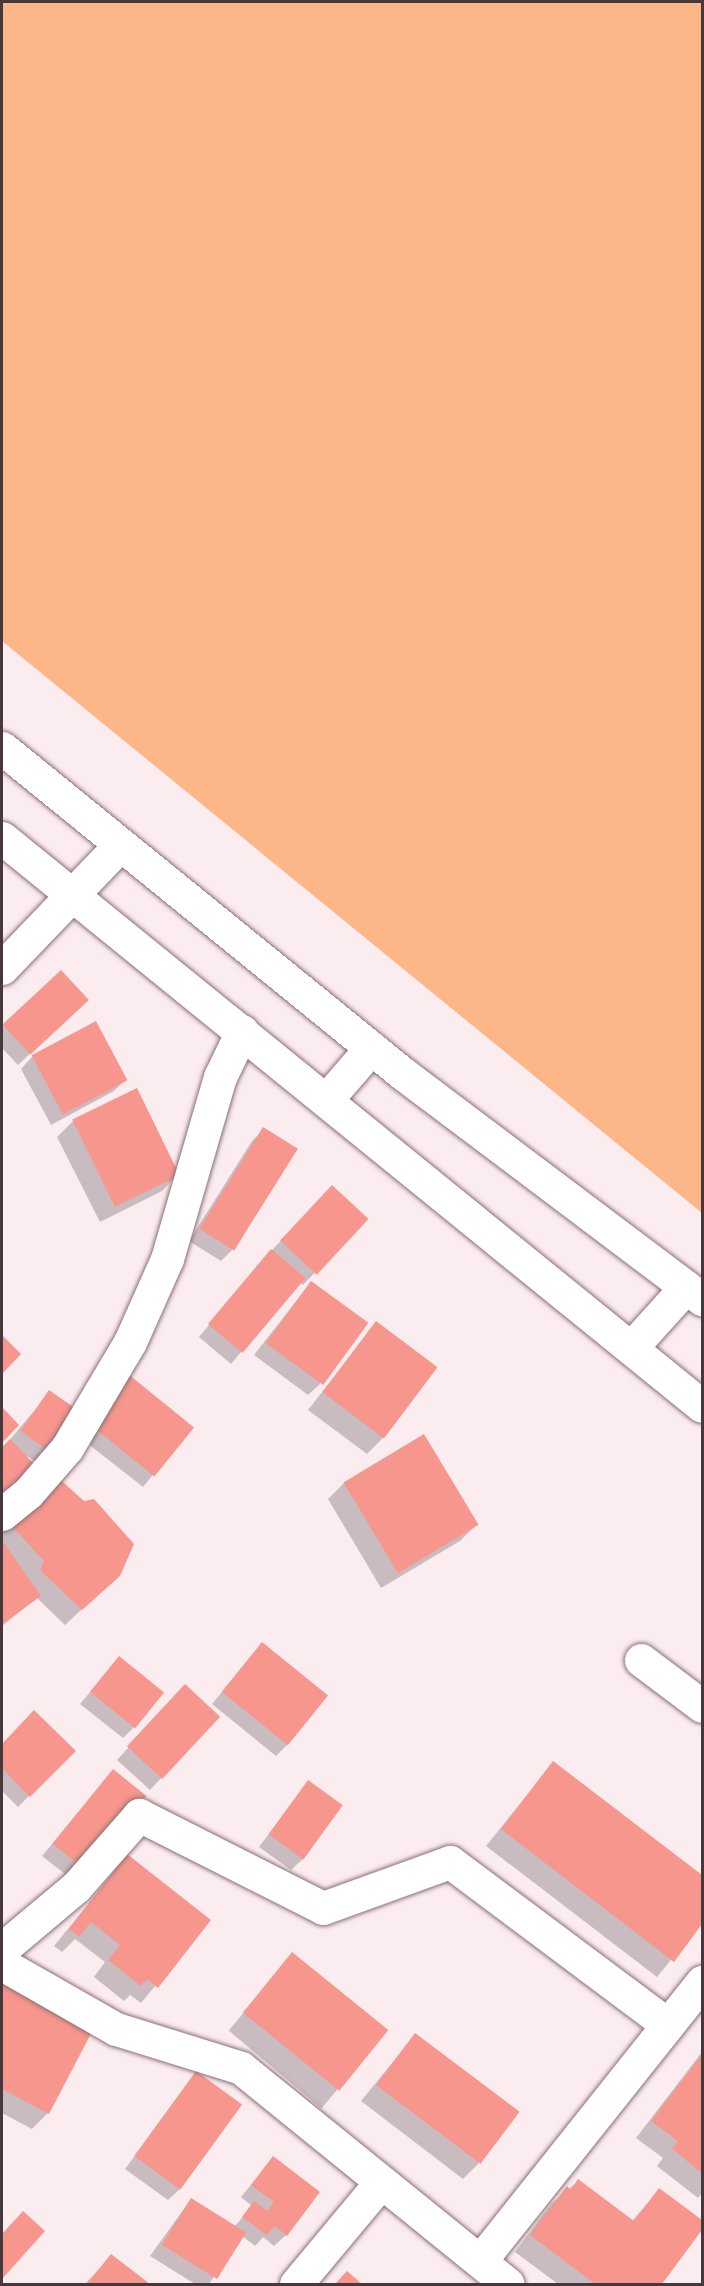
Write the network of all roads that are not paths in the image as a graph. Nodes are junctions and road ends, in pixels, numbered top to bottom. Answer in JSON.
{"nodes":[{"id":1,"x":2,"y":748,"type":"edge"},
{"id":2,"x":2,"y":838,"type":"edge"},
{"id":3,"x":120,"y":844,"type":"junction"},
{"id":4,"x":72,"y":894,"type":"junction"},
{"id":5,"x":2,"y":968,"type":"edge"},
{"id":6,"x":242,"y":1031,"type":"junction"},
{"id":7,"x":371,"y":1048,"type":"junction"},
{"id":8,"x":326,"y":1100,"type":"junction"},
{"id":9,"x":694,"y":1293,"type":"edge"},
{"id":10,"x":631,"y":1348,"type":"junction"},
{"id":11,"x":702,"y":1406,"type":"edge"},
{"id":12,"x":2,"y":1514,"type":"edge"},
{"id":13,"x":641,"y":1660,"type":"dead end"},
{"id":14,"x":702,"y":1706,"type":"edge"},
{"id":15,"x":2,"y":1949,"type":"edge"},
{"id":16,"x":2,"y":1964,"type":"edge"},
{"id":17,"x":702,"y":1982,"type":"edge"},
{"id":18,"x":668,"y":2025,"type":"junction"},
{"id":19,"x":381,"y":2182,"type":"junction"},
{"id":20,"x":480,"y":2261,"type":"junction"},
{"id":21,"x":296,"y":2284,"type":"edge"},
{"id":22,"x":508,"y":2284,"type":"edge"}],
"edges":[{"from":1,"to":3,"type":"street"},
{"from":2,"to":4,"type":"street"},
{"from":3,"to":4,"type":"street"},
{"from":3,"to":7,"type":"street"},
{"from":4,"to":5,"type":"street"},
{"from":4,"to":6,"type":"street"},
{"from":6,"to":8,"type":"street"},
{"from":6,"to":12,"type":"street"},
{"from":7,"to":8,"type":"street"},
{"from":7,"to":9,"type":"street"},
{"from":8,"to":10,"type":"street"},
{"from":9,"to":10,"type":"street"},
{"from":10,"to":11,"type":"street"},
{"from":13,"to":14,"type":"street"},
{"from":15,"to":18,"type":"street"},
{"from":16,"to":19,"type":"street"},
{"from":17,"to":18,"type":"street"},
{"from":18,"to":20,"type":"street"},
{"from":19,"to":20,"type":"street"},
{"from":19,"to":21,"type":"street"},
{"from":20,"to":22,"type":"street"}]}
